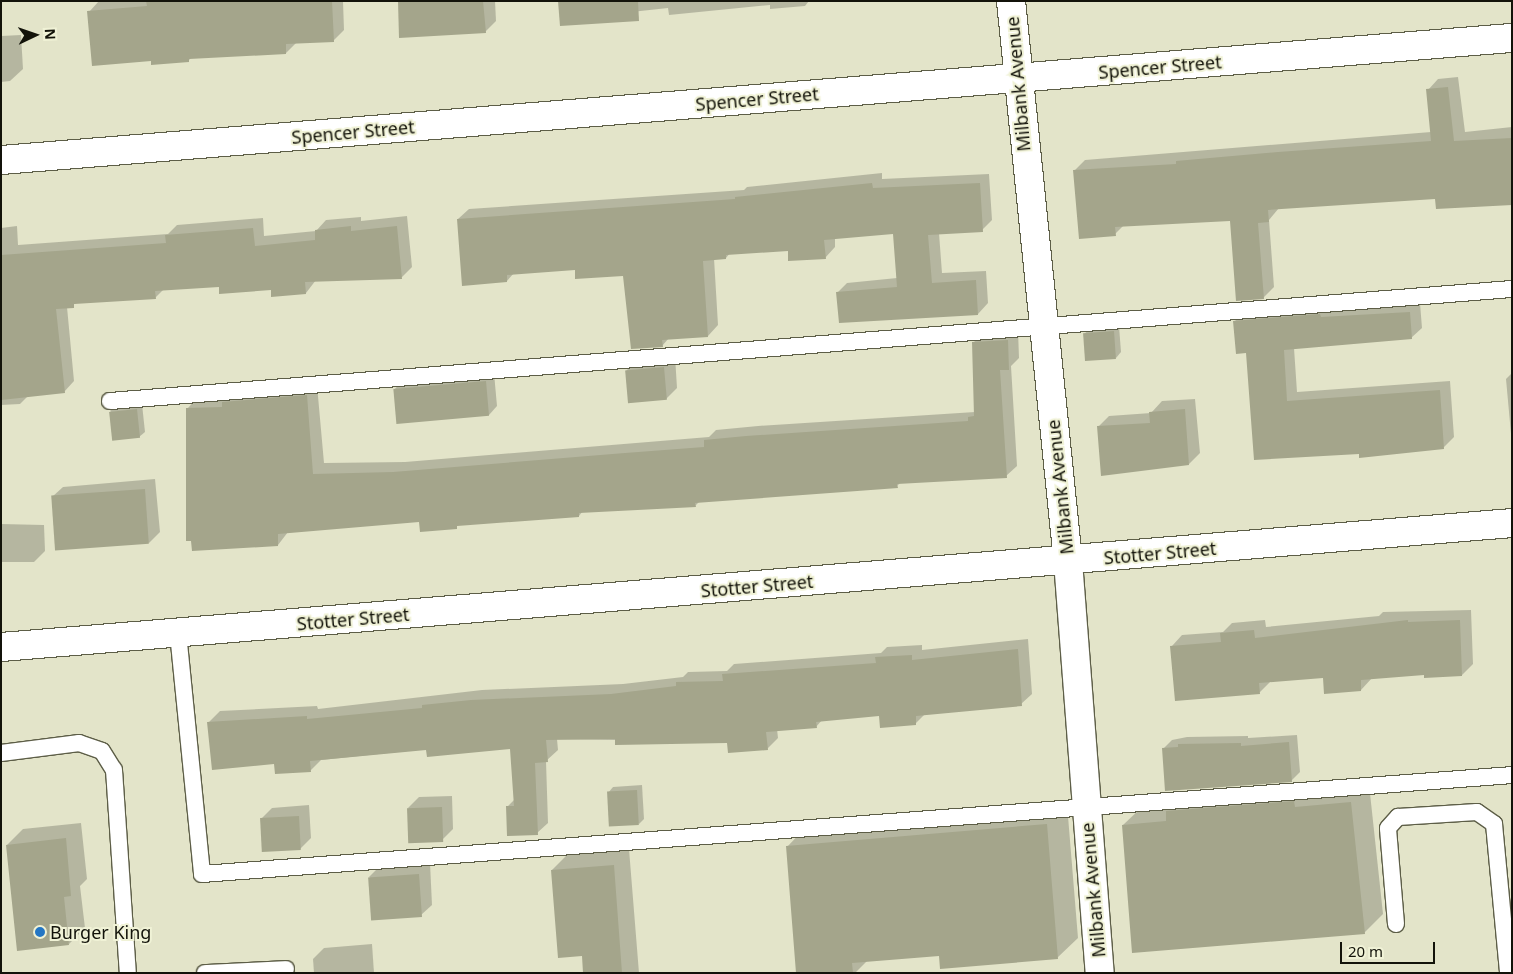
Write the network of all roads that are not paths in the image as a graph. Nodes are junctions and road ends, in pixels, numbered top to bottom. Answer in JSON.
{"nodes":[{"id":1,"x":1011,"y":1,"type":"edge"},
{"id":2,"x":1512,"y":38,"type":"edge"},
{"id":3,"x":1017,"y":78,"type":"junction"},
{"id":4,"x":1,"y":160,"type":"edge"},
{"id":5,"x":1512,"y":289,"type":"edge"},
{"id":6,"x":1043,"y":326,"type":"junction"},
{"id":7,"x":110,"y":401,"type":"dead end"},
{"id":8,"x":1512,"y":523,"type":"edge"},
{"id":9,"x":1068,"y":561,"type":"junction"},
{"id":10,"x":178,"y":633,"type":"junction"},
{"id":11,"x":1,"y":647,"type":"edge"},
{"id":12,"x":1,"y":753,"type":"edge"},
{"id":13,"x":1512,"y":775,"type":"edge"},
{"id":14,"x":1086,"y":808,"type":"junction"},
{"id":15,"x":1396,"y":924,"type":"dead end"},
{"id":16,"x":286,"y":969,"type":"dead end"},
{"id":17,"x":128,"y":973,"type":"edge"},
{"id":18,"x":206,"y":973,"type":"edge"},
{"id":19,"x":1100,"y":973,"type":"edge"},
{"id":20,"x":1508,"y":973,"type":"edge"}],
"edges":[{"from":1,"to":3,"type":"street","name":"Milbank Avenue"},
{"from":2,"to":3,"type":"street","name":"Spencer Street"},
{"from":3,"to":4,"type":"street","name":"Spencer Street"},
{"from":3,"to":6,"type":"street","name":"Milbank Avenue"},
{"from":5,"to":6,"type":"lane"},
{"from":6,"to":7,"type":"lane"},
{"from":6,"to":9,"type":"street","name":"Milbank Avenue"},
{"from":8,"to":9,"type":"street","name":"Stotter Street"},
{"from":9,"to":10,"type":"street","name":"Stotter Street"},
{"from":9,"to":14,"type":"street","name":"Milbank Avenue"},
{"from":10,"to":11,"type":"street","name":"Stotter Street"},
{"from":10,"to":14,"type":"lane"},
{"from":12,"to":17,"type":"lane"},
{"from":13,"to":14,"type":"lane"},
{"from":14,"to":19,"type":"street","name":"Milbank Avenue"},
{"from":15,"to":20,"type":"lane"},
{"from":16,"to":18,"type":"lane"}]}
